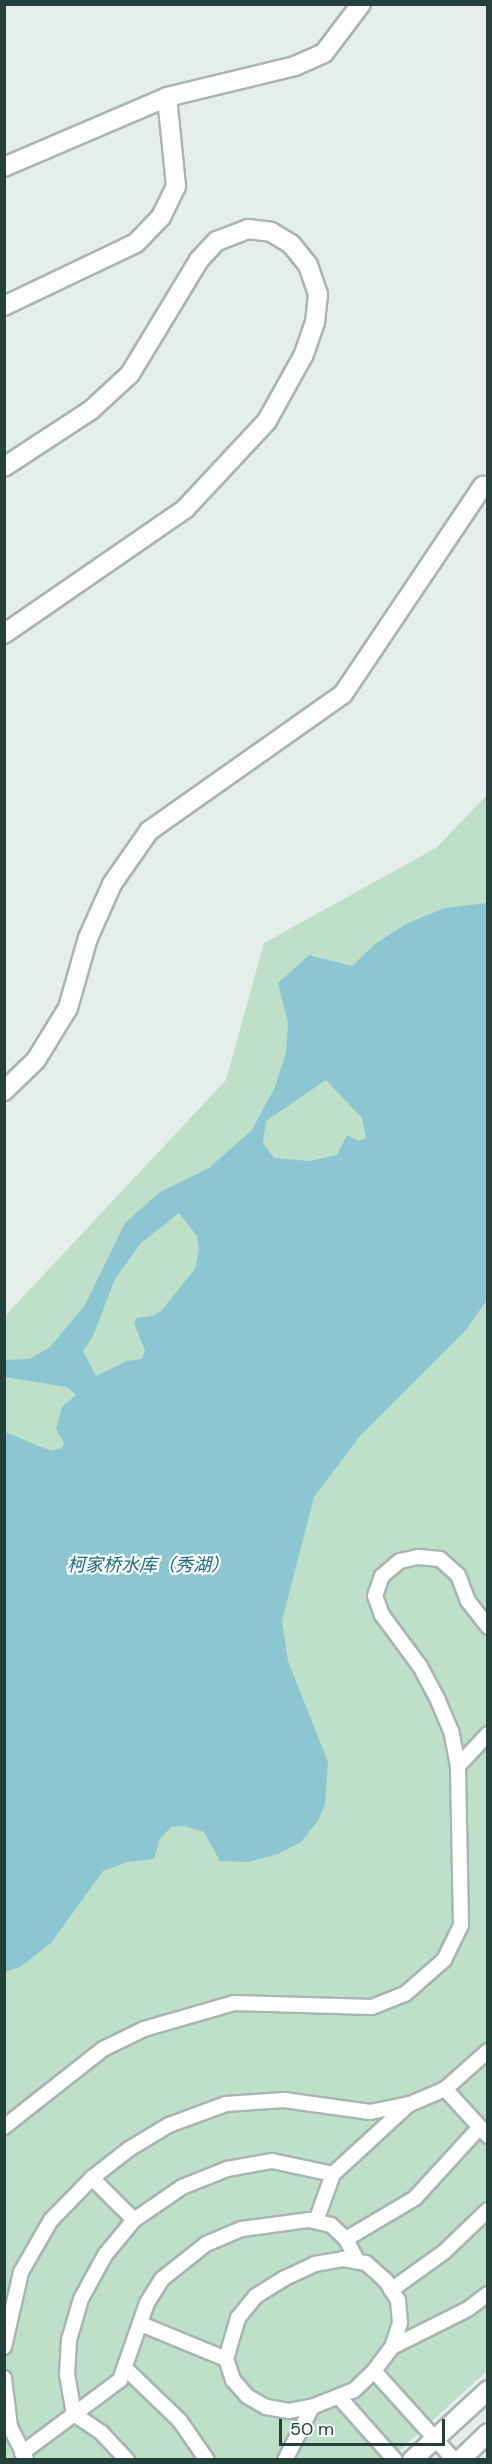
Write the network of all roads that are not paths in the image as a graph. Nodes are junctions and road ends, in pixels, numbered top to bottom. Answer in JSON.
{"nodes":[{"id":1,"x":361,"y":4,"type":"edge"},
{"id":2,"x":167,"y":97,"type":"junction"},
{"id":3,"x":4,"y":167,"type":"edge"},
{"id":4,"x":4,"y":306,"type":"edge"},
{"id":5,"x":4,"y":467,"type":"edge"},
{"id":6,"x":483,"y":486,"type":"dead end"},
{"id":7,"x":4,"y":634,"type":"edge"},
{"id":8,"x":4,"y":1091,"type":"edge"},
{"id":9,"x":488,"y":1627,"type":"edge"},
{"id":10,"x":488,"y":1734,"type":"edge"},
{"id":11,"x":458,"y":1766,"type":"junction"},
{"id":12,"x":488,"y":2051,"type":"edge"},
{"id":13,"x":445,"y":2089,"type":"junction"},
{"id":14,"x":410,"y":2104,"type":"junction"},
{"id":15,"x":4,"y":2127,"type":"edge"},
{"id":16,"x":483,"y":2132,"type":"edge"},
{"id":17,"x":333,"y":2174,"type":"junction"},
{"id":18,"x":92,"y":2178,"type":"junction"},
{"id":19,"x":488,"y":2210,"type":"edge"},
{"id":20,"x":134,"y":2220,"type":"junction"},
{"id":21,"x":316,"y":2221,"type":"junction"},
{"id":22,"x":346,"y":2239,"type":"junction"},
{"id":23,"x":357,"y":2261,"type":"junction"},
{"id":24,"x":391,"y":2290,"type":"junction"},
{"id":25,"x":488,"y":2294,"type":"edge"},
{"id":26,"x":141,"y":2324,"type":"junction"},
{"id":27,"x":4,"y":2347,"type":"edge"},
{"id":28,"x":392,"y":2347,"type":"junction"},
{"id":29,"x":226,"y":2360,"type":"junction"},
{"id":30,"x":126,"y":2369,"type":"junction"},
{"id":31,"x":374,"y":2371,"type":"junction"},
{"id":32,"x":4,"y":2378,"type":"edge"},
{"id":33,"x":488,"y":2390,"type":"edge"},
{"id":34,"x":339,"y":2397,"type":"junction"},
{"id":35,"x":312,"y":2407,"type":"junction"},
{"id":36,"x":74,"y":2414,"type":"junction"},
{"id":37,"x":488,"y":2433,"type":"edge"},
{"id":38,"x":435,"y":2439,"type":"junction"},
{"id":39,"x":25,"y":2456,"type":"edge"},
{"id":40,"x":128,"y":2460,"type":"edge"},
{"id":41,"x":207,"y":2460,"type":"edge"},
{"id":42,"x":285,"y":2460,"type":"edge"},
{"id":43,"x":395,"y":2460,"type":"edge"},
{"id":44,"x":412,"y":2460,"type":"edge"},
{"id":45,"x":454,"y":2460,"type":"edge"},
{"id":46,"x":460,"y":2460,"type":"edge"}],
"edges":[{"from":1,"to":2,"type":"street"},
{"from":2,"to":3,"type":"street"},
{"from":2,"to":4,"type":"street"},
{"from":5,"to":7,"type":"street"},
{"from":6,"to":8,"type":"street"},
{"from":9,"to":11,"type":"lane"},
{"from":10,"to":11,"type":"lane"},
{"from":11,"to":15,"type":"lane"},
{"from":12,"to":13,"type":"lane"},
{"from":13,"to":14,"type":"lane"},
{"from":13,"to":16,"type":"lane"},
{"from":14,"to":17,"type":"lane"},
{"from":14,"to":18,"type":"lane"},
{"from":16,"to":22,"type":"lane"},
{"from":17,"to":20,"type":"lane"},
{"from":17,"to":21,"type":"lane"},
{"from":18,"to":20,"type":"lane"},
{"from":18,"to":27,"type":"lane"},
{"from":19,"to":24,"type":"lane"},
{"from":20,"to":36,"type":"lane"},
{"from":21,"to":22,"type":"lane"},
{"from":21,"to":26,"type":"lane"},
{"from":22,"to":23,"type":"lane"},
{"from":23,"to":24,"type":"lane"},
{"from":23,"to":29,"type":"lane"},
{"from":24,"to":28,"type":"lane"},
{"from":25,"to":28,"type":"lane"},
{"from":26,"to":29,"type":"lane"},
{"from":26,"to":30,"type":"lane"},
{"from":28,"to":31,"type":"lane"},
{"from":29,"to":35,"type":"lane"},
{"from":30,"to":36,"type":"lane"},
{"from":30,"to":41,"type":"lane"},
{"from":31,"to":34,"type":"lane"},
{"from":31,"to":38,"type":"lane"},
{"from":32,"to":39,"type":"lane"},
{"from":33,"to":38,"type":"street"},
{"from":34,"to":35,"type":"lane"},
{"from":34,"to":43,"type":"lane"},
{"from":35,"to":42,"type":"lane"},
{"from":36,"to":39,"type":"lane"},
{"from":36,"to":40,"type":"lane"},
{"from":37,"to":46,"type":"street"},
{"from":38,"to":44,"type":"street"},
{"from":38,"to":45,"type":"lane"}]}
